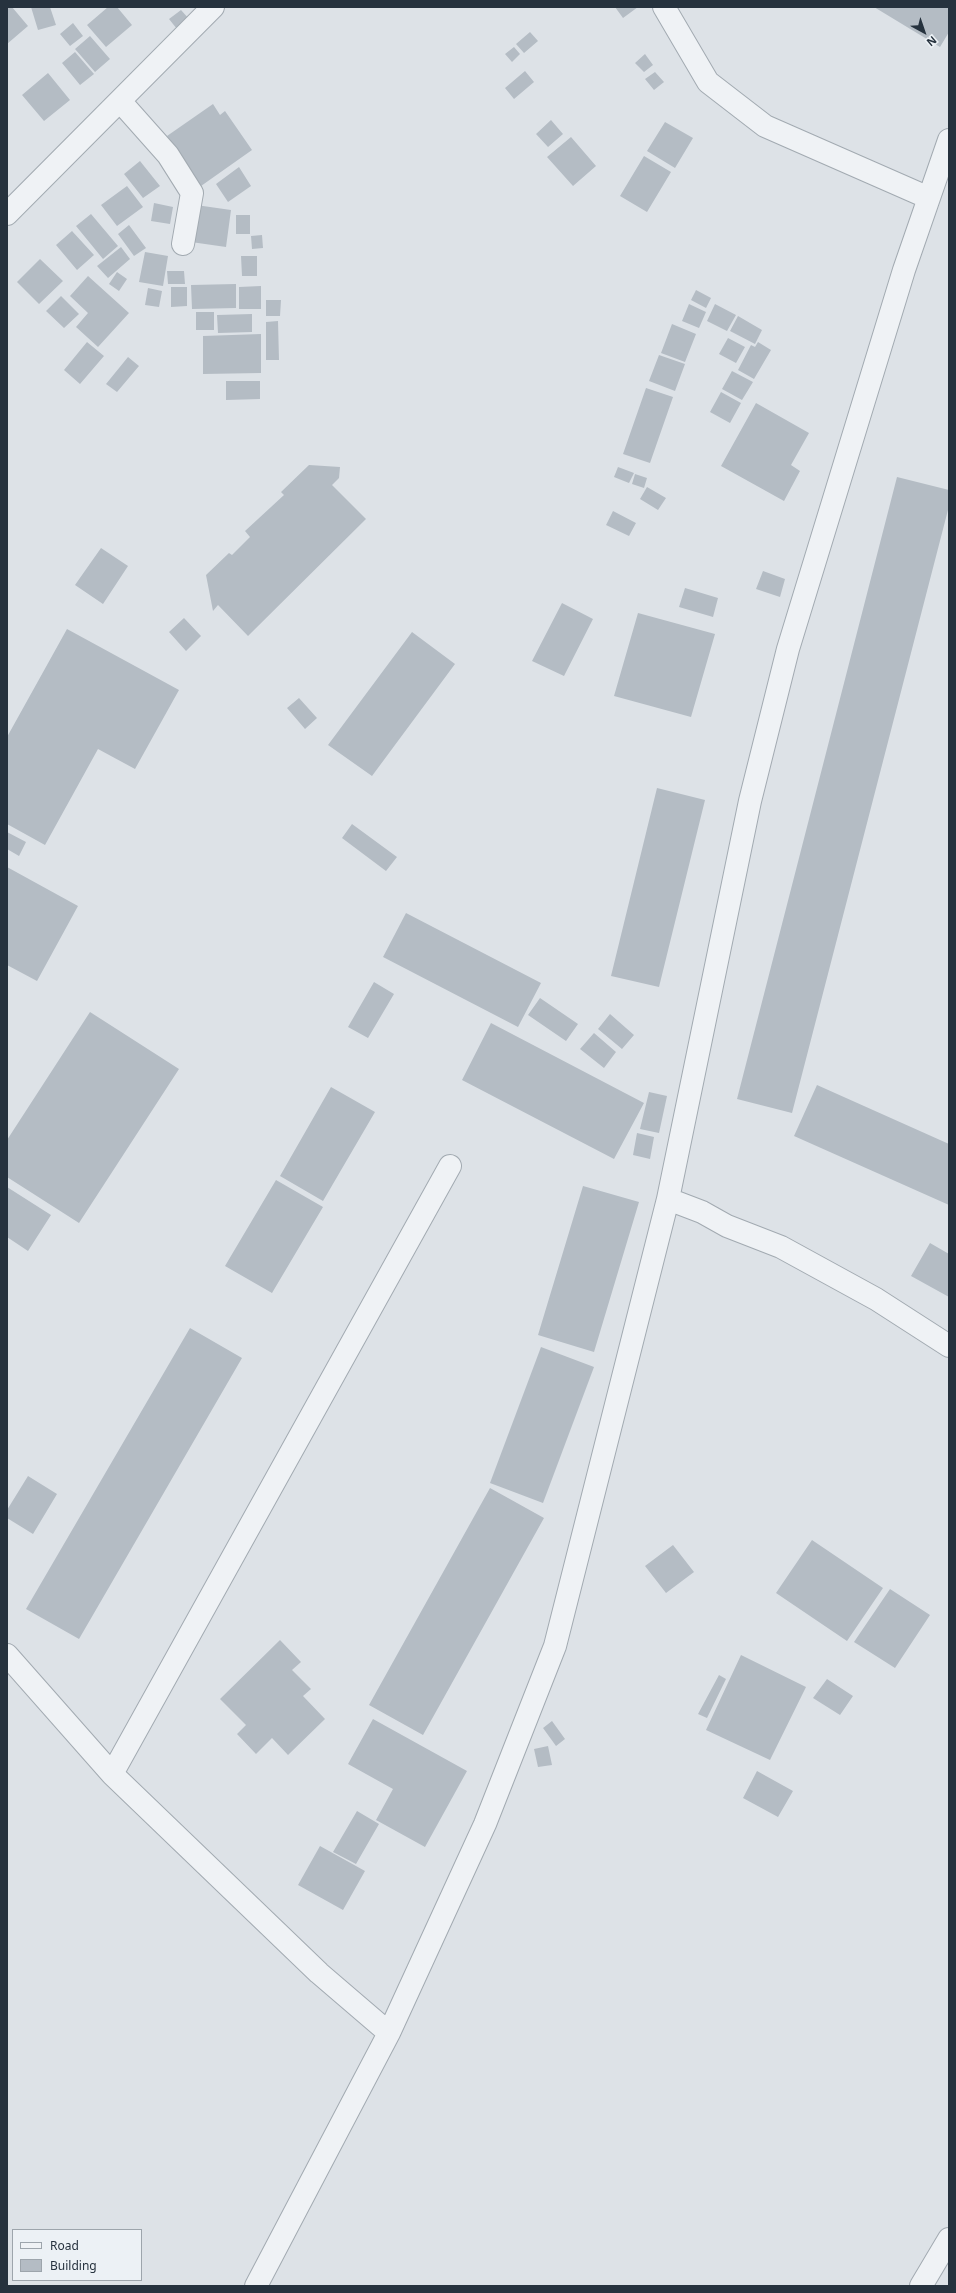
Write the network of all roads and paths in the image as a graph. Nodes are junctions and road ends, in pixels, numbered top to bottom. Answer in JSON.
{"nodes":[{"id":1,"x":213,"y":7,"type":"edge"},
{"id":2,"x":664,"y":7,"type":"edge"},
{"id":3,"x":120,"y":101,"type":"junction"},
{"id":4,"x":949,"y":140,"type":"edge"},
{"id":5,"x":929,"y":198,"type":"junction"},
{"id":6,"x":7,"y":214,"type":"edge"},
{"id":7,"x":183,"y":244,"type":"dead end"},
{"id":8,"x":450,"y":1166,"type":"dead end"},
{"id":9,"x":668,"y":1199,"type":"junction"},
{"id":10,"x":949,"y":1346,"type":"edge"},
{"id":11,"x":7,"y":1655,"type":"edge"},
{"id":12,"x":112,"y":1774,"type":"junction"},
{"id":13,"x":389,"y":2033,"type":"junction"},
{"id":14,"x":949,"y":2238,"type":"edge"},
{"id":15,"x":256,"y":2286,"type":"edge"},
{"id":16,"x":921,"y":2286,"type":"edge"}],
"edges":[{"from":1,"to":3,"type":"street"},
{"from":2,"to":5,"type":"street"},
{"from":3,"to":6,"type":"street"},
{"from":3,"to":7,"type":"street"},
{"from":4,"to":5,"type":"street"},
{"from":5,"to":9,"type":"street"},
{"from":8,"to":12,"type":"street"},
{"from":9,"to":10,"type":"street"},
{"from":9,"to":13,"type":"street"},
{"from":11,"to":12,"type":"street"},
{"from":12,"to":13,"type":"street"},
{"from":13,"to":15,"type":"street"},
{"from":14,"to":16,"type":"street"}]}
